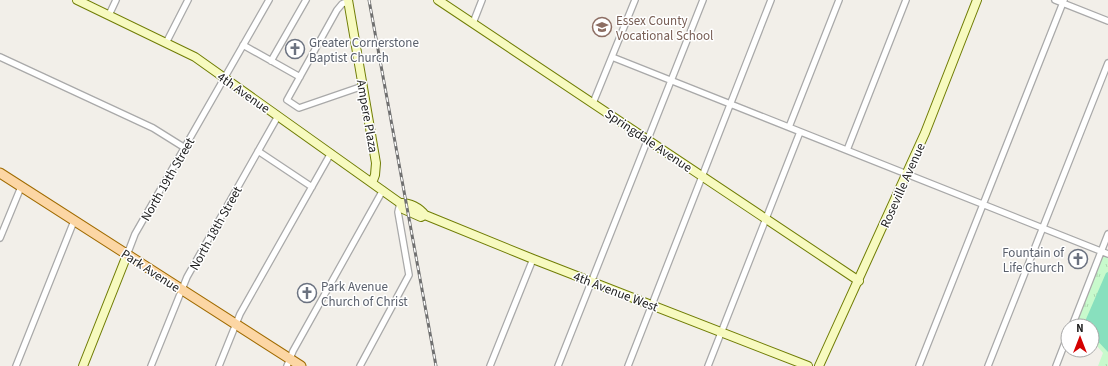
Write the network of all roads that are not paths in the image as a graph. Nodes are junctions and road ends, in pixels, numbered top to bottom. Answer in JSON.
{"nodes":[{"id":1,"x":77,"y":0,"type":"edge"},
{"id":2,"x":116,"y":0,"type":"edge"},
{"id":3,"x":188,"y":0,"type":"edge"},
{"id":4,"x":269,"y":0,"type":"edge"},
{"id":5,"x":306,"y":0,"type":"edge"},
{"id":6,"x":438,"y":0,"type":"edge"},
{"id":7,"x":482,"y":0,"type":"edge"},
{"id":8,"x":634,"y":0,"type":"edge"},
{"id":9,"x":703,"y":0,"type":"edge"},
{"id":10,"x":771,"y":0,"type":"edge"},
{"id":11,"x":839,"y":0,"type":"edge"},
{"id":12,"x":906,"y":0,"type":"edge"},
{"id":13,"x":976,"y":0,"type":"edge"},
{"id":14,"x":1056,"y":0,"type":"edge"},
{"id":15,"x":348,"y":1,"type":"edge"},
{"id":16,"x":1063,"y":1,"type":"edge"},
{"id":17,"x":108,"y":15,"type":"junction"},
{"id":18,"x":1108,"y":21,"type":"edge"},
{"id":19,"x":473,"y":23,"type":"junction"},
{"id":20,"x":166,"y":43,"type":"junction"},
{"id":21,"x":243,"y":45,"type":"junction"},
{"id":22,"x":0,"y":57,"type":"edge"},
{"id":23,"x":612,"y":57,"type":"junction"},
{"id":24,"x":271,"y":61,"type":"junction"},
{"id":25,"x":1108,"y":63,"type":"edge"},
{"id":26,"x":300,"y":77,"type":"junction"},
{"id":27,"x":224,"y":78,"type":"junction"},
{"id":28,"x":671,"y":80,"type":"junction"},
{"id":29,"x":363,"y":86,"type":"junction"},
{"id":30,"x":593,"y":103,"type":"junction"},
{"id":31,"x":731,"y":104,"type":"junction"},
{"id":32,"x":278,"y":116,"type":"junction"},
{"id":33,"x":789,"y":127,"type":"junction"},
{"id":34,"x":800,"y":132,"type":"junction"},
{"id":35,"x":648,"y":140,"type":"junction"},
{"id":36,"x":185,"y":148,"type":"junction"},
{"id":37,"x":847,"y":150,"type":"junction"},
{"id":38,"x":258,"y":151,"type":"junction"},
{"id":39,"x":331,"y":153,"type":"junction"},
{"id":40,"x":0,"y":174,"type":"edge"},
{"id":41,"x":907,"y":174,"type":"junction"},
{"id":42,"x":702,"y":176,"type":"junction"},
{"id":43,"x":372,"y":182,"type":"junction"},
{"id":44,"x":21,"y":187,"type":"junction"},
{"id":45,"x":312,"y":187,"type":"junction"},
{"id":46,"x":383,"y":190,"type":"junction"},
{"id":47,"x":400,"y":202,"type":"junction"},
{"id":48,"x":983,"y":204,"type":"junction"},
{"id":49,"x":426,"y":215,"type":"joint"},
{"id":50,"x":766,"y":219,"type":"junction"},
{"id":51,"x":74,"y":221,"type":"junction"},
{"id":52,"x":1043,"y":228,"type":"junction"},
{"id":53,"x":1108,"y":234,"type":"edge"},
{"id":54,"x":0,"y":238,"type":"edge"},
{"id":55,"x":1101,"y":251,"type":"junction"},
{"id":56,"x":1108,"y":254,"type":"edge"},
{"id":57,"x":127,"y":255,"type":"junction"},
{"id":58,"x":533,"y":259,"type":"junction"},
{"id":59,"x":859,"y":281,"type":"junction"},
{"id":60,"x":592,"y":282,"type":"junction"},
{"id":61,"x":182,"y":290,"type":"junction"},
{"id":62,"x":652,"y":305,"type":"junction"},
{"id":63,"x":1075,"y":318,"type":"edge"},
{"id":64,"x":236,"y":324,"type":"junction"},
{"id":65,"x":721,"y":332,"type":"junction"},
{"id":66,"x":1060,"y":356,"type":"edge"},
{"id":67,"x":288,"y":362,"type":"edge"},
{"id":68,"x":16,"y":366,"type":"edge"},
{"id":69,"x":83,"y":366,"type":"edge"},
{"id":70,"x":151,"y":366,"type":"edge"},
{"id":71,"x":219,"y":366,"type":"edge"},
{"id":72,"x":301,"y":366,"type":"edge"},
{"id":73,"x":360,"y":366,"type":"edge"},
{"id":74,"x":490,"y":366,"type":"edge"},
{"id":75,"x":558,"y":366,"type":"edge"},
{"id":76,"x":628,"y":366,"type":"edge"},
{"id":77,"x":708,"y":366,"type":"edge"},
{"id":78,"x":808,"y":366,"type":"edge"},
{"id":79,"x":819,"y":366,"type":"edge"},
{"id":80,"x":919,"y":366,"type":"edge"},
{"id":81,"x":988,"y":366,"type":"edge"},
{"id":82,"x":1056,"y":366,"type":"edge"}],
"edges":[{"from":1,"to":17,"type":"street","name":"4th Avenue"},
{"from":2,"to":17,"type":"street"},
{"from":3,"to":20,"type":"street"},
{"from":4,"to":21,"type":"street","name":"North 19th Street"},
{"from":5,"to":24,"type":"street"},
{"from":6,"to":19,"type":"street","name":"Springdale Avenue"},
{"from":7,"to":19,"type":"street"},
{"from":8,"to":23,"type":"street"},
{"from":9,"to":28,"type":"street"},
{"from":10,"to":31,"type":"street"},
{"from":11,"to":33,"type":"street"},
{"from":12,"to":37,"type":"street"},
{"from":13,"to":41,"type":"street","name":"Roseville Avenue"},
{"from":14,"to":16,"type":"street"},
{"from":15,"to":26,"type":"street"},
{"from":15,"to":29,"type":"street","name":"Ampere Plaza"},
{"from":16,"to":18,"type":"street"},
{"from":16,"to":48,"type":"street"},
{"from":17,"to":20,"type":"street","name":"4th Avenue"},
{"from":19,"to":30,"type":"street","name":"Springdale Avenue"},
{"from":20,"to":27,"type":"street","name":"4th Avenue"},
{"from":21,"to":24,"type":"street"},
{"from":21,"to":27,"type":"street","name":"North 19th Street"},
{"from":22,"to":36,"type":"street"},
{"from":23,"to":28,"type":"street"},
{"from":23,"to":30,"type":"street"},
{"from":24,"to":26,"type":"street"},
{"from":25,"to":52,"type":"street"},
{"from":26,"to":29,"type":"street"},
{"from":27,"to":32,"type":"street","name":"4th Avenue"},
{"from":27,"to":36,"type":"street","name":"North 19th Street"},
{"from":28,"to":31,"type":"street"},
{"from":28,"to":35,"type":"street"},
{"from":29,"to":43,"type":"street","name":"Ampere Plaza"},
{"from":30,"to":35,"type":"street","name":"Springdale Avenue"},
{"from":31,"to":33,"type":"street"},
{"from":31,"to":42,"type":"street"},
{"from":32,"to":38,"type":"street","name":"North 18th Street"},
{"from":32,"to":39,"type":"street","name":"4th Avenue"},
{"from":33,"to":34,"type":"street"},
{"from":34,"to":37,"type":"street"},
{"from":34,"to":50,"type":"street"},
{"from":35,"to":42,"type":"street","name":"Springdale Avenue"},
{"from":35,"to":60,"type":"street"},
{"from":36,"to":57,"type":"street","name":"North 19th Street"},
{"from":37,"to":41,"type":"street"},
{"from":38,"to":45,"type":"street"},
{"from":38,"to":61,"type":"street","name":"North 18th Street"},
{"from":39,"to":43,"type":"street","name":"4th Avenue"},
{"from":39,"to":45,"type":"street"},
{"from":40,"to":44,"type":"main road","name":"Park Avenue"},
{"from":41,"to":48,"type":"street"},
{"from":41,"to":59,"type":"street","name":"Roseville Avenue"},
{"from":42,"to":50,"type":"street","name":"Springdale Avenue"},
{"from":42,"to":62,"type":"street"},
{"from":43,"to":46,"type":"street","name":"4th Avenue"},
{"from":44,"to":51,"type":"main road","name":"Park Avenue"},
{"from":44,"to":54,"type":"street"},
{"from":45,"to":64,"type":"street"},
{"from":46,"to":47,"type":"street","name":"4th Avenue"},
{"from":46,"to":67,"type":"street"},
{"from":47,"to":49,"type":"street","name":"4th Avenue"},
{"from":47,"to":73,"type":"street"},
{"from":48,"to":52,"type":"street"},
{"from":48,"to":80,"type":"street"},
{"from":49,"to":58,"type":"street","name":"4th Avenue West"},
{"from":50,"to":59,"type":"street","name":"Springdale Avenue"},
{"from":50,"to":65,"type":"street"},
{"from":51,"to":57,"type":"main road","name":"Park Avenue"},
{"from":51,"to":68,"type":"street"},
{"from":52,"to":55,"type":"street"},
{"from":52,"to":81,"type":"street"},
{"from":53,"to":55,"type":"street"},
{"from":55,"to":56,"type":"street"},
{"from":55,"to":63,"type":"street"},
{"from":57,"to":61,"type":"main road","name":"Park Avenue"},
{"from":57,"to":69,"type":"street","name":"North 19th Street"},
{"from":58,"to":60,"type":"street","name":"4th Avenue West"},
{"from":58,"to":74,"type":"street"},
{"from":59,"to":79,"type":"street","name":"Roseville Avenue"},
{"from":60,"to":62,"type":"street","name":"4th Avenue West"},
{"from":60,"to":75,"type":"street"},
{"from":61,"to":64,"type":"main road","name":"Park Avenue"},
{"from":61,"to":70,"type":"street","name":"North 18th Street"},
{"from":62,"to":65,"type":"street","name":"4th Avenue West"},
{"from":62,"to":76,"type":"street"},
{"from":64,"to":67,"type":"main road","name":"Park Avenue"},
{"from":64,"to":71,"type":"street"},
{"from":65,"to":77,"type":"street"},
{"from":65,"to":78,"type":"street","name":"4th Avenue West"},
{"from":66,"to":82,"type":"street"},
{"from":67,"to":72,"type":"main road","name":"Park Avenue"}]}
